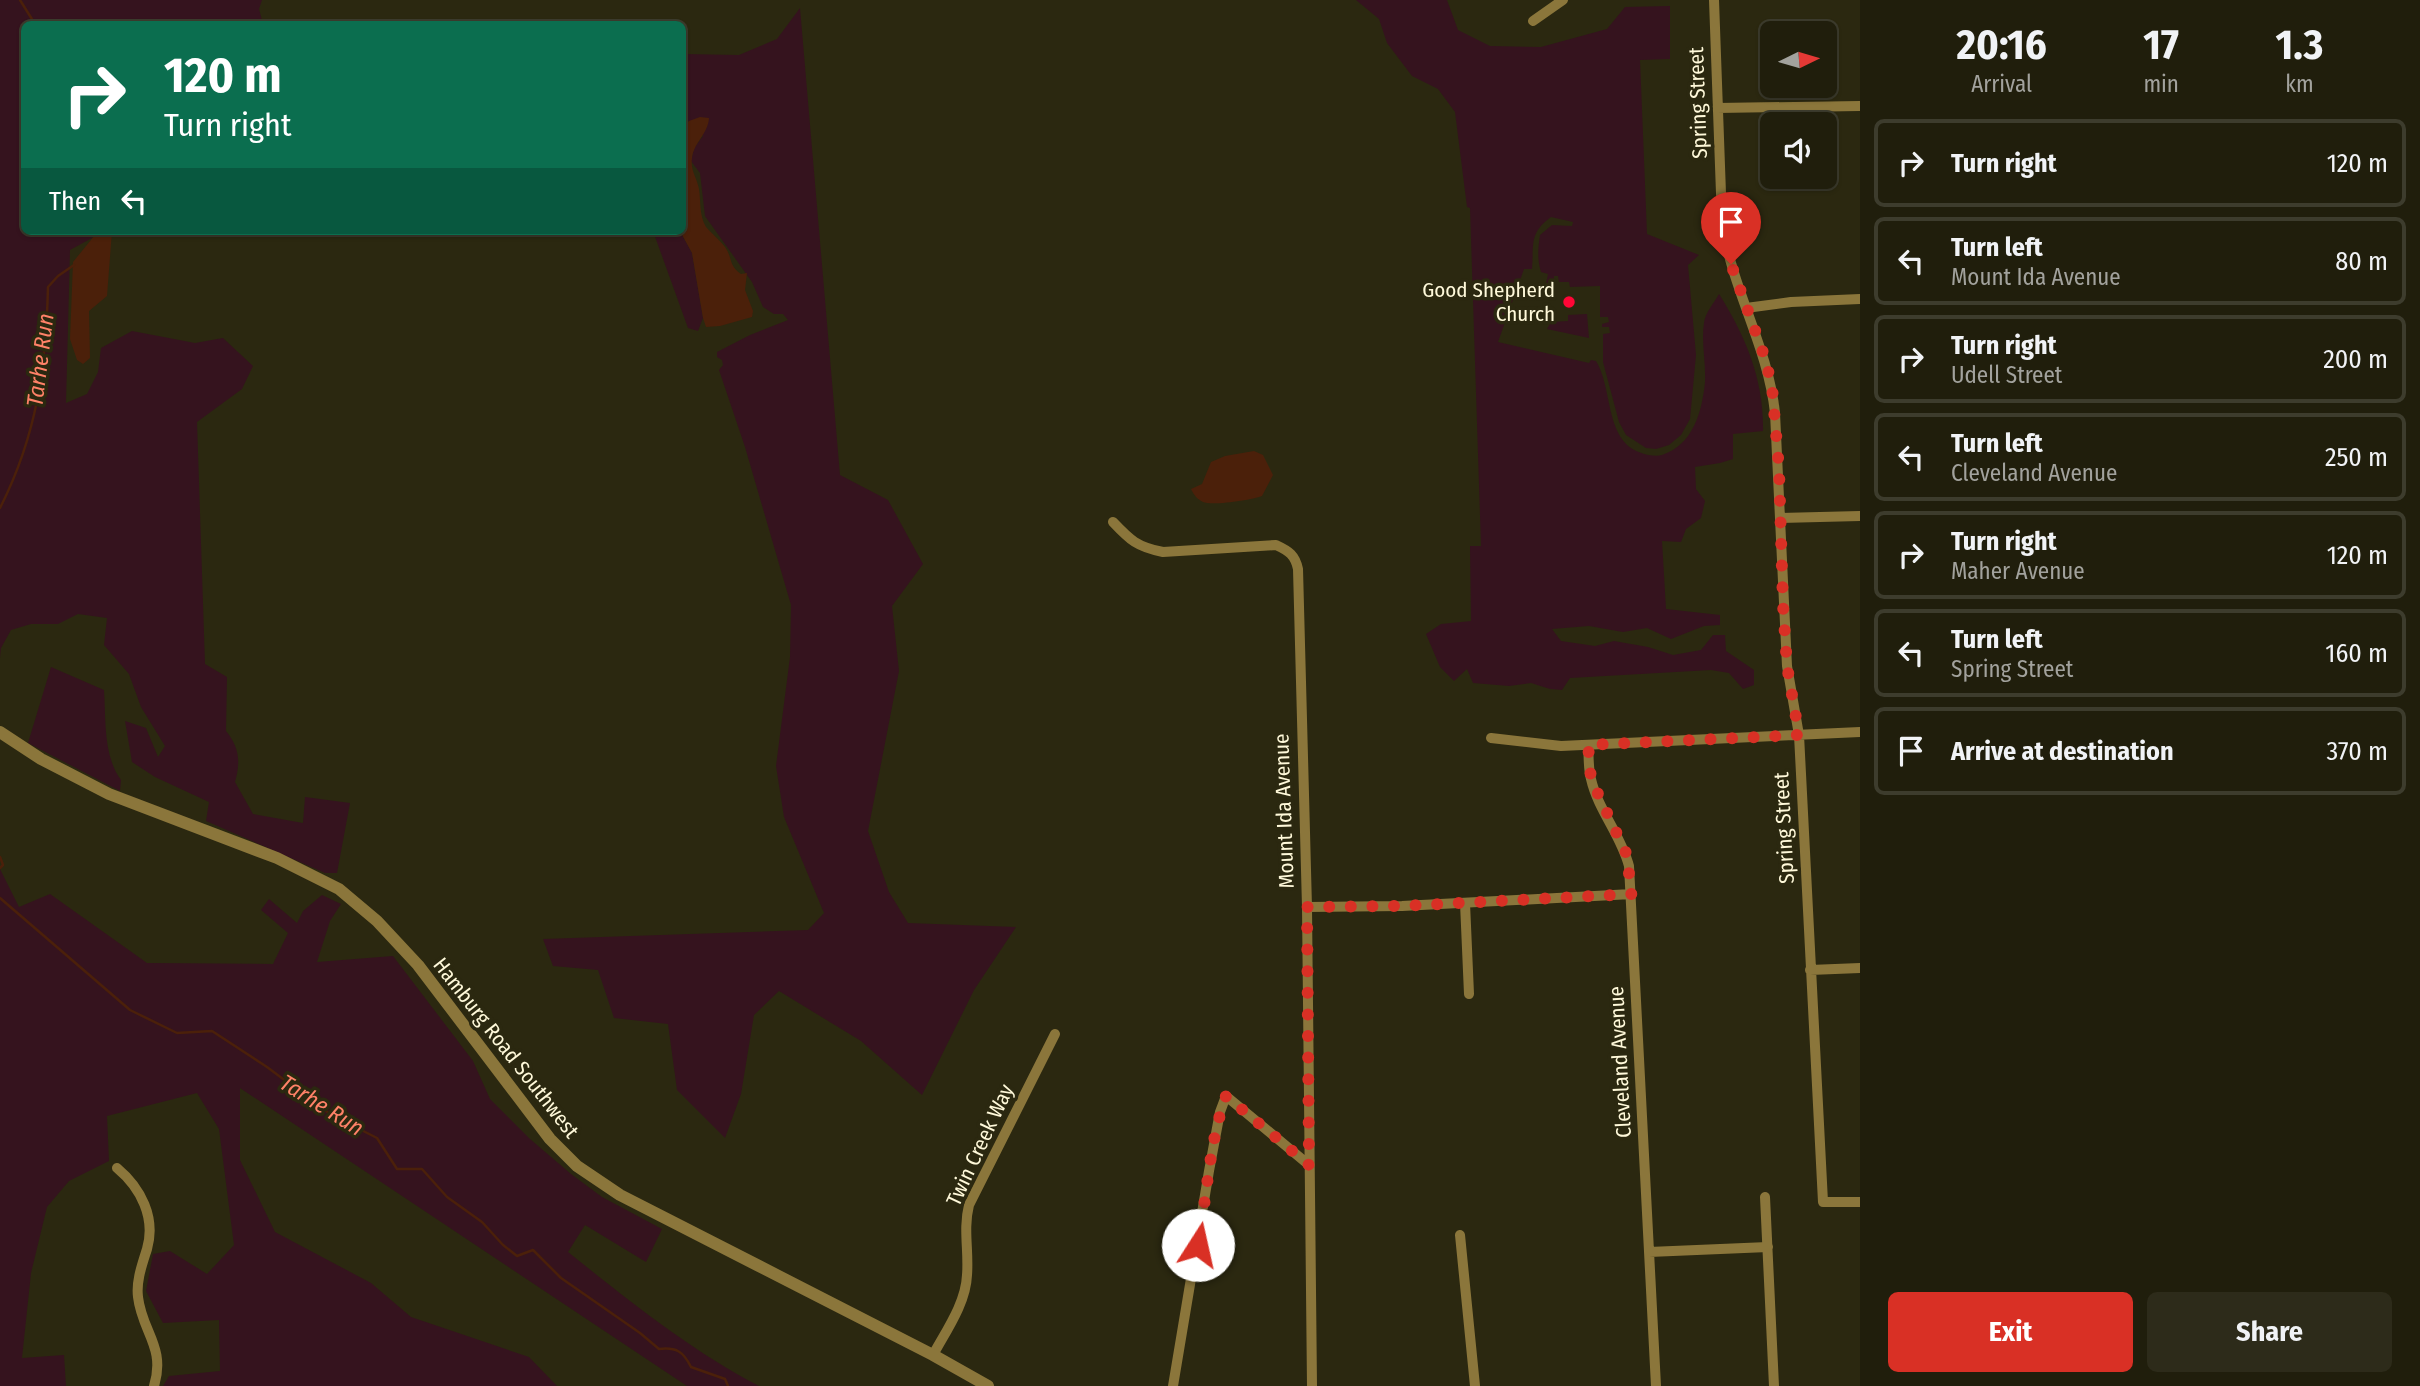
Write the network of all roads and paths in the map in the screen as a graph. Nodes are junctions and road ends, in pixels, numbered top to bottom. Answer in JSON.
{"nodes":[{"id":1,"x":1563,"y":0,"type":"edge"},
{"id":2,"x":1714,"y":0,"type":"edge"},
{"id":3,"x":1533,"y":21,"type":"dead end"},
{"id":4,"x":1860,"y":106,"type":"edge"},
{"id":5,"x":1717,"y":108,"type":"junction"},
{"id":6,"x":1860,"y":299,"type":"edge"},
{"id":7,"x":1746,"y":308,"type":"junction"},
{"id":8,"x":1860,"y":516,"type":"edge"},
{"id":9,"x":1780,"y":518,"type":"junction"},
{"id":10,"x":1113,"y":522,"type":"dead end"},
{"id":11,"x":0,"y":732,"type":"edge"},
{"id":12,"x":1860,"y":732,"type":"edge"},
{"id":13,"x":1799,"y":735,"type":"junction"},
{"id":14,"x":1490,"y":738,"type":"dead end"},
{"id":15,"x":1588,"y":745,"type":"junction"},
{"id":16,"x":1632,"y":894,"type":"junction"},
{"id":17,"x":1465,"y":903,"type":"junction"},
{"id":18,"x":1307,"y":907,"type":"junction"},
{"id":19,"x":1860,"y":968,"type":"edge"},
{"id":20,"x":1810,"y":970,"type":"junction"},
{"id":21,"x":1468,"y":994,"type":"dead end"},
{"id":22,"x":1055,"y":1034,"type":"dead end"},
{"id":23,"x":1309,"y":1165,"type":"junction"},
{"id":24,"x":117,"y":1168,"type":"dead end"},
{"id":25,"x":1765,"y":1197,"type":"dead end"},
{"id":26,"x":1860,"y":1202,"type":"edge"},
{"id":27,"x":1460,"y":1235,"type":"dead end"},
{"id":28,"x":1768,"y":1247,"type":"junction"},
{"id":29,"x":1649,"y":1252,"type":"junction"},
{"id":30,"x":933,"y":1355,"type":"junction"},
{"id":31,"x":154,"y":1386,"type":"edge"},
{"id":32,"x":988,"y":1386,"type":"edge"},
{"id":33,"x":1173,"y":1386,"type":"edge"},
{"id":34,"x":1312,"y":1386,"type":"edge"},
{"id":35,"x":1475,"y":1386,"type":"edge"},
{"id":36,"x":1656,"y":1386,"type":"edge"},
{"id":37,"x":1774,"y":1386,"type":"edge"}],
"edges":[{"from":1,"to":3,"type":"street"},
{"from":2,"to":5,"type":"street","name":"Spring Street"},
{"from":4,"to":5,"type":"street"},
{"from":5,"to":7,"type":"street","name":"Spring Street"},
{"from":6,"to":7,"type":"street"},
{"from":7,"to":9,"type":"street","name":"Spring Street"},
{"from":8,"to":9,"type":"street"},
{"from":9,"to":13,"type":"street","name":"Spring Street"},
{"from":10,"to":18,"type":"street","name":"Mount Ida Avenue"},
{"from":11,"to":30,"type":"street","name":"Hamburg Road Southwest"},
{"from":12,"to":13,"type":"street"},
{"from":13,"to":15,"type":"street"},
{"from":13,"to":20,"type":"street","name":"Spring Street"},
{"from":14,"to":15,"type":"street"},
{"from":15,"to":16,"type":"street","name":"Cleveland Avenue"},
{"from":16,"to":17,"type":"street"},
{"from":16,"to":29,"type":"street","name":"Cleveland Avenue"},
{"from":17,"to":18,"type":"street"},
{"from":17,"to":21,"type":"street"},
{"from":18,"to":23,"type":"street","name":"Mount Ida Avenue"},
{"from":19,"to":20,"type":"street"},
{"from":20,"to":26,"type":"street","name":"Spring Street"},
{"from":22,"to":30,"type":"street","name":"Twin Creek Way"},
{"from":23,"to":33,"type":"street"},
{"from":23,"to":34,"type":"street","name":"Mount Ida Avenue"},
{"from":24,"to":31,"type":"street"},
{"from":25,"to":28,"type":"street"},
{"from":27,"to":35,"type":"street"},
{"from":28,"to":29,"type":"street"},
{"from":28,"to":37,"type":"street"},
{"from":29,"to":36,"type":"street","name":"Cleveland Avenue"},
{"from":30,"to":32,"type":"street","name":"Hamburg Road Southwest"}]}
